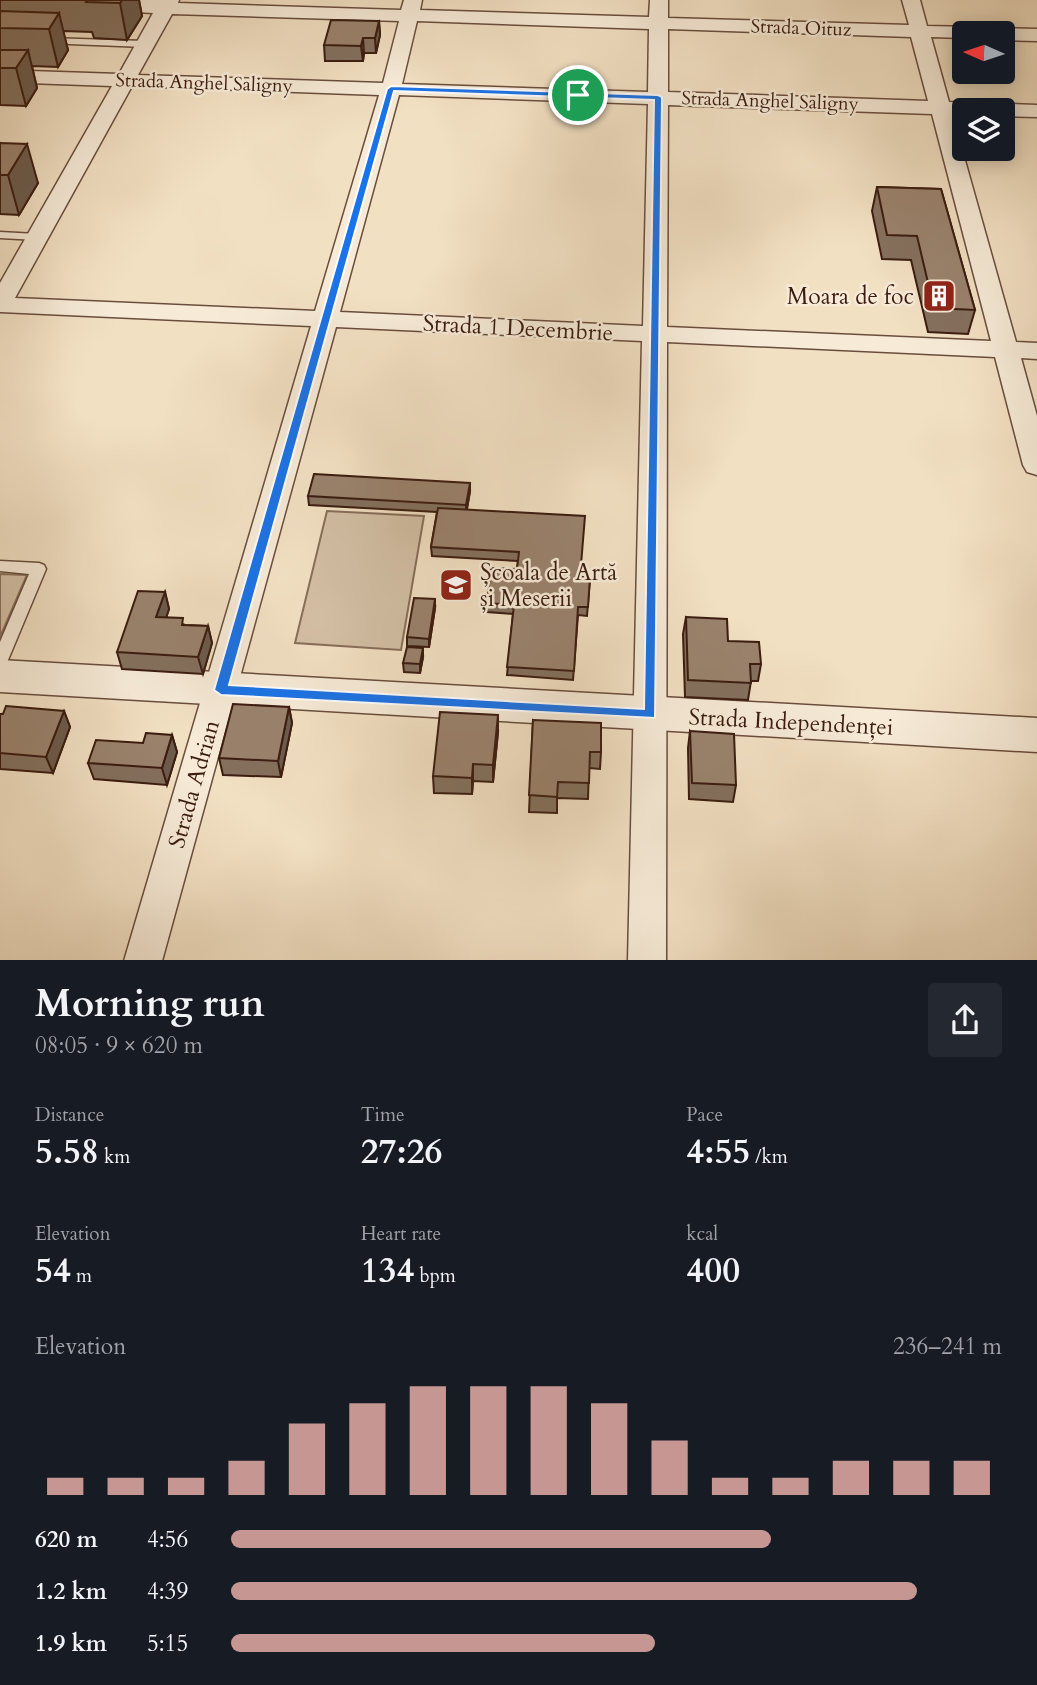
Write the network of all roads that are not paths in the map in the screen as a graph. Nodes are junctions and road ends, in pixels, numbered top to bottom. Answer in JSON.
{"nodes":[{"id":1,"x":911,"y":0,"type":"edge"},
{"id":2,"x":168,"y":4,"type":"edge"},
{"id":3,"x":83,"y":5,"type":"dead end"},
{"id":4,"x":411,"y":7,"type":"edge"},
{"id":5,"x":658,"y":12,"type":"edge"},
{"id":6,"x":921,"y":32,"type":"junction"},
{"id":7,"x":952,"y":33,"type":"edge"},
{"id":8,"x":1015,"y":34,"type":"edge"},
{"id":9,"x":1037,"y":35,"type":"edge"},
{"id":10,"x":40,"y":41,"type":"edge"},
{"id":11,"x":145,"y":44,"type":"junction"},
{"id":12,"x":0,"y":76,"type":"edge"},
{"id":13,"x":125,"y":81,"type":"junction"},
{"id":14,"x":391,"y":89,"type":"junction"},
{"id":15,"x":658,"y":97,"type":"junction"},
{"id":16,"x":943,"y":108,"type":"junction"},
{"id":17,"x":1037,"y":111,"type":"edge"},
{"id":18,"x":0,"y":236,"type":"edge"},
{"id":19,"x":37,"y":237,"type":"junction"},
{"id":20,"x":0,"y":304,"type":"edge"},
{"id":21,"x":324,"y":319,"type":"junction"},
{"id":22,"x":653,"y":334,"type":"junction"},
{"id":23,"x":1007,"y":350,"type":"junction"},
{"id":24,"x":1037,"y":351,"type":"edge"},
{"id":25,"x":1037,"y":465,"type":"edge"},
{"id":26,"x":0,"y":566,"type":"edge"},
{"id":27,"x":0,"y":660,"type":"edge"},
{"id":28,"x":0,"y":676,"type":"edge"},
{"id":29,"x":221,"y":690,"type":"junction"},
{"id":30,"x":650,"y":714,"type":"junction"},
{"id":31,"x":1037,"y":735,"type":"edge"},
{"id":32,"x":143,"y":960,"type":"edge"},
{"id":33,"x":647,"y":960,"type":"edge"}],
"edges":[{"from":1,"to":6,"type":"street"},
{"from":2,"to":3,"type":"street","name":"Strada Oituz"},
{"from":2,"to":4,"type":"street","name":"Strada Oituz"},
{"from":2,"to":11,"type":"street"},
{"from":4,"to":5,"type":"street","name":"Strada Oituz"},
{"from":4,"to":14,"type":"street","name":"Strada Adrian"},
{"from":5,"to":6,"type":"street","name":"Strada Oituz"},
{"from":5,"to":15,"type":"street"},
{"from":6,"to":7,"type":"street","name":"Strada Oituz"},
{"from":6,"to":16,"type":"street"},
{"from":8,"to":9,"type":"street"},
{"from":10,"to":11,"type":"lane"},
{"from":11,"to":13,"type":"street"},
{"from":12,"to":13,"type":"street","name":"Strada Anghel Saligny"},
{"from":13,"to":14,"type":"street","name":"Strada Anghel Saligny"},
{"from":13,"to":19,"type":"street"},
{"from":14,"to":15,"type":"street","name":"Strada Anghel Saligny"},
{"from":14,"to":21,"type":"street","name":"Strada Adrian"},
{"from":15,"to":16,"type":"street","name":"Strada Anghel Saligny"},
{"from":15,"to":22,"type":"street"},
{"from":16,"to":17,"type":"street","name":"Strada Anghel Saligny"},
{"from":16,"to":23,"type":"street"},
{"from":18,"to":19,"type":"lane"},
{"from":19,"to":20,"type":"street"},
{"from":20,"to":21,"type":"street","name":"Strada 1 Decembrie"},
{"from":21,"to":22,"type":"street","name":"Strada 1 Decembrie"},
{"from":21,"to":29,"type":"street","name":"Strada Adrian"},
{"from":22,"to":23,"type":"street","name":"Strada 1 Decembrie"},
{"from":22,"to":30,"type":"street"},
{"from":23,"to":24,"type":"street","name":"Strada 1 Decembrie"},
{"from":23,"to":25,"type":"street"},
{"from":26,"to":27,"type":"lane"},
{"from":28,"to":29,"type":"street","name":"Strada Independenței"},
{"from":29,"to":30,"type":"street","name":"Strada Independenței"},
{"from":29,"to":32,"type":"street","name":"Strada Adrian"},
{"from":30,"to":31,"type":"street","name":"Strada Independenței"},
{"from":30,"to":33,"type":"street"}]}
